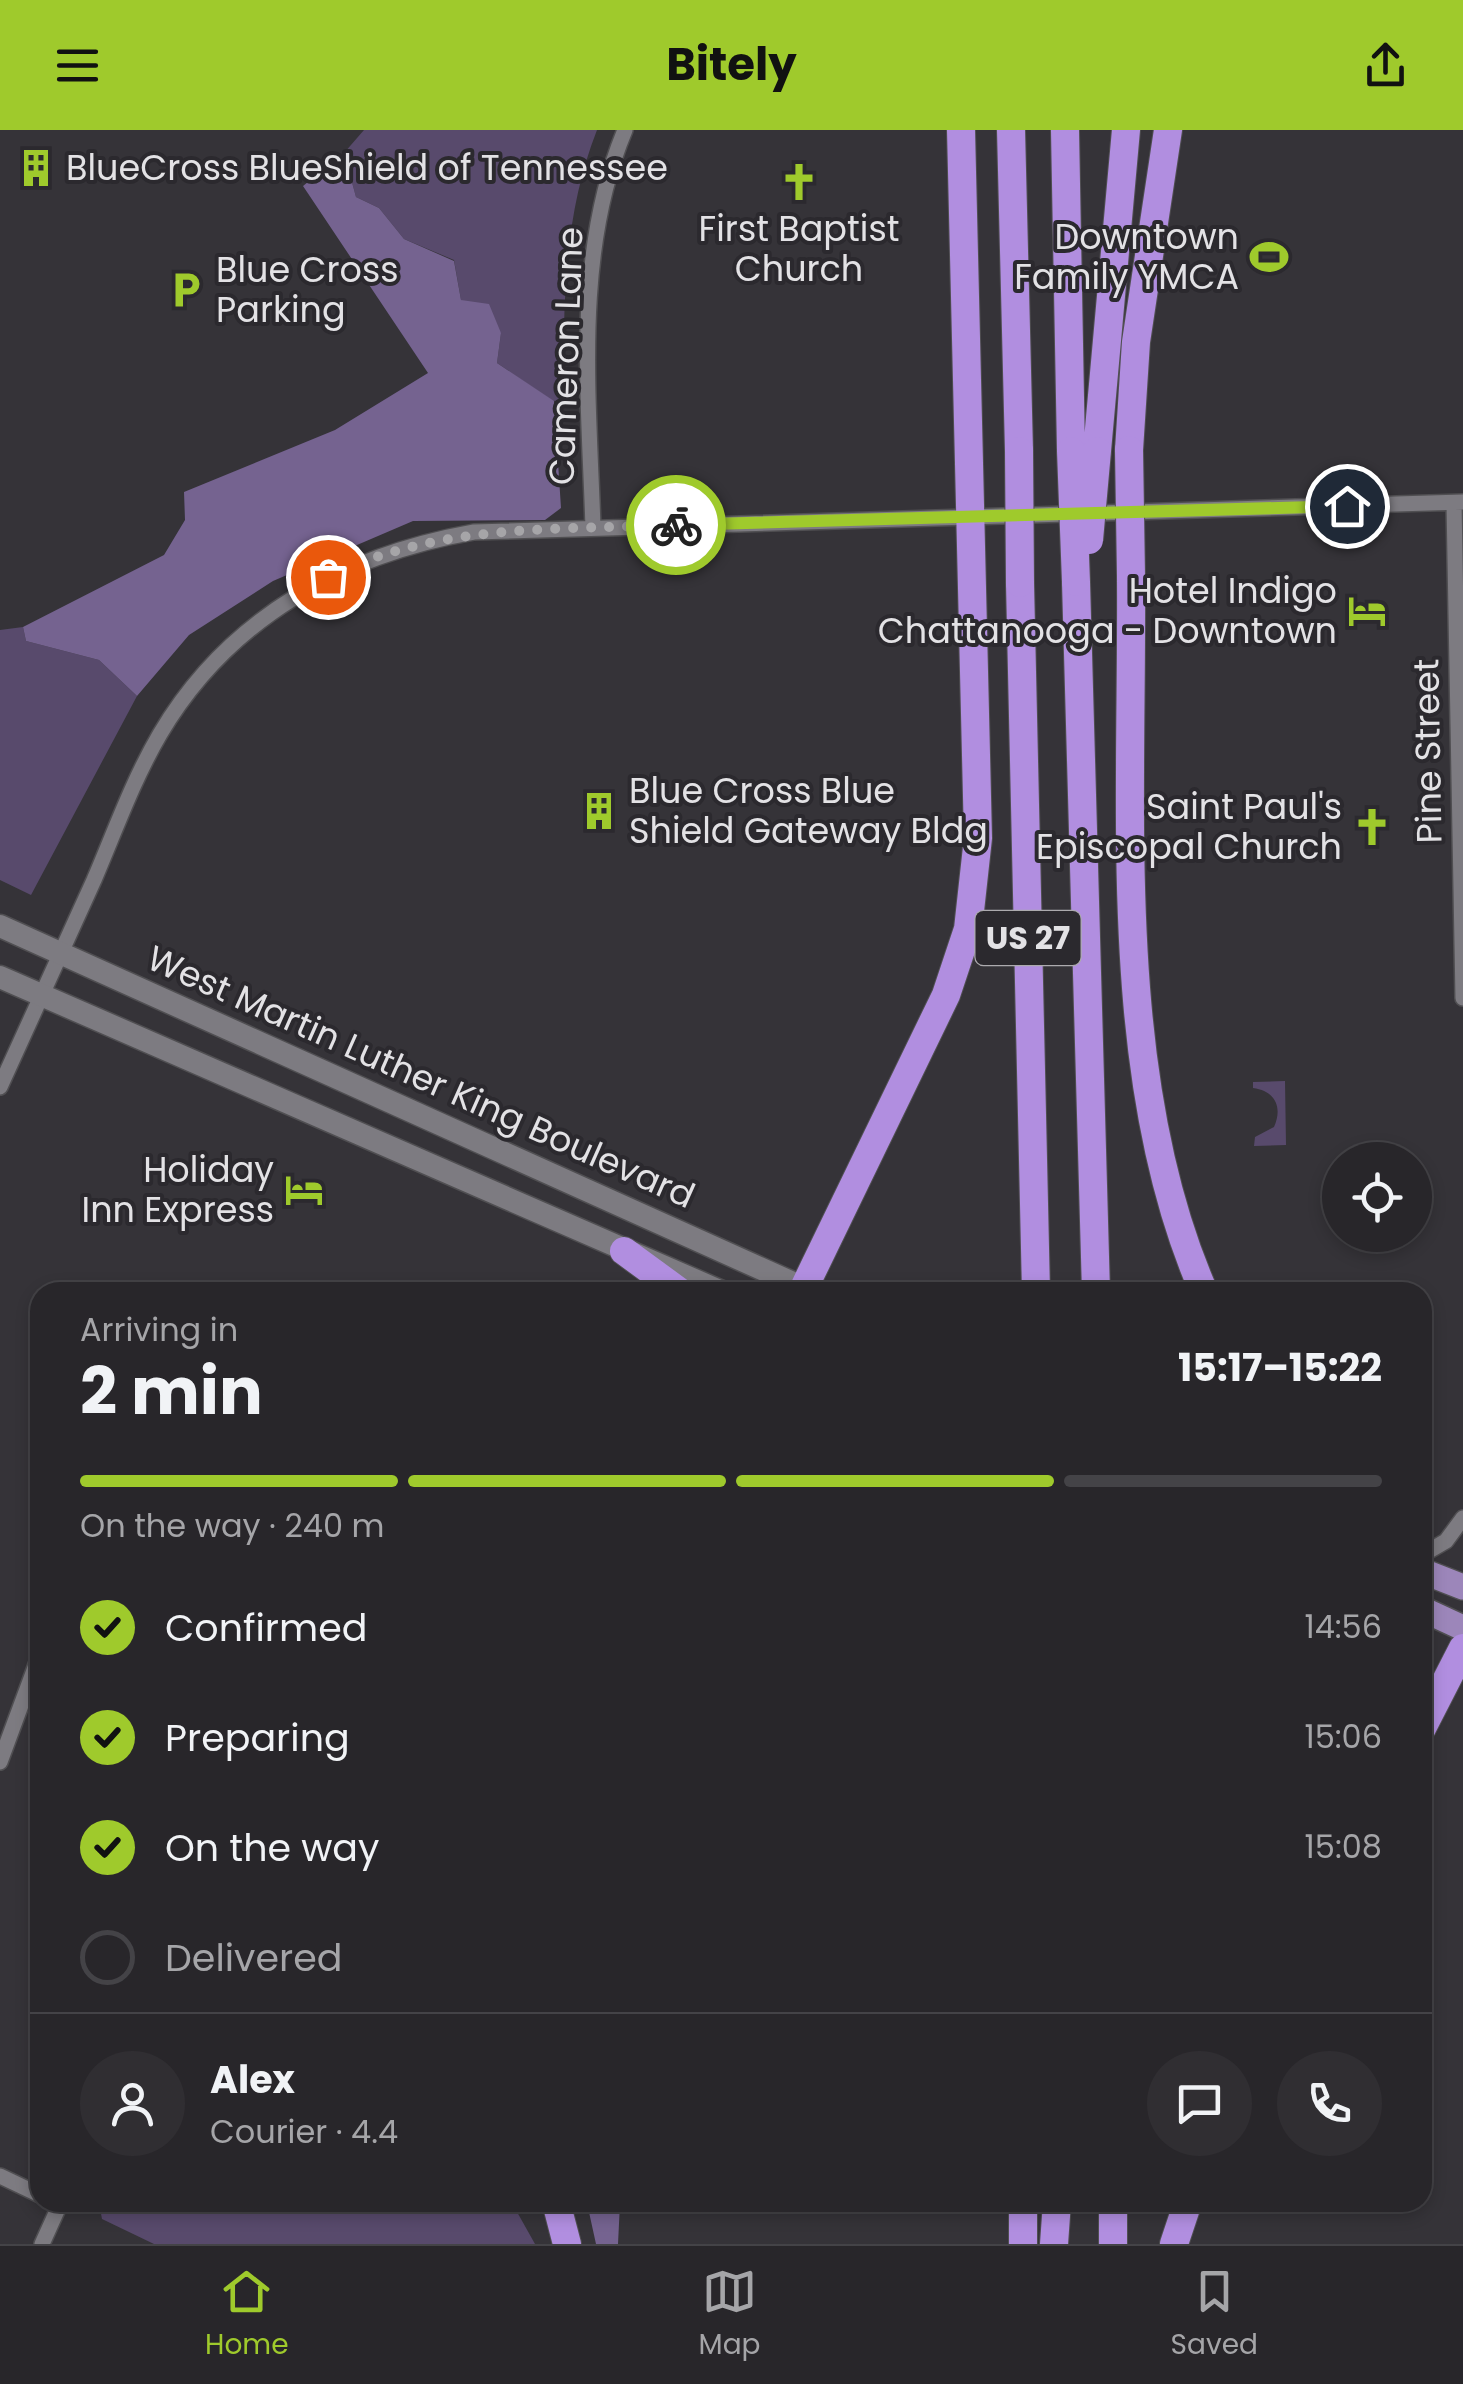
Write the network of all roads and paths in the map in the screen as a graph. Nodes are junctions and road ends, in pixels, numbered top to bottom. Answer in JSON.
{"nodes":[{"id":1,"x":625,"y":130,"type":"edge"},
{"id":2,"x":961,"y":130,"type":"edge"},
{"id":3,"x":1011,"y":130,"type":"edge"},
{"id":4,"x":1065,"y":130,"type":"edge"},
{"id":5,"x":1126,"y":130,"type":"edge"},
{"id":6,"x":1168,"y":130,"type":"edge"},
{"id":7,"x":1084,"y":451,"type":"junction"},
{"id":8,"x":1459,"y":502,"type":"edge"},
{"id":9,"x":968,"y":516,"type":"junction"},
{"id":10,"x":593,"y":528,"type":"junction"},
{"id":11,"x":1462,"y":906,"type":"edge"},
{"id":12,"x":0,"y":926,"type":"edge"},
{"id":13,"x":62,"y":954,"type":"junction"},
{"id":14,"x":0,"y":977,"type":"edge"},
{"id":15,"x":42,"y":996,"type":"junction"},
{"id":16,"x":1463,"y":998,"type":"edge"},
{"id":17,"x":0,"y":1088,"type":"edge"},
{"id":18,"x":624,"y":1250,"type":"junction"},
{"id":19,"x":667,"y":1282,"type":"edge"},
{"id":20,"x":699,"y":1282,"type":"edge"},
{"id":21,"x":786,"y":1282,"type":"edge"},
{"id":22,"x":810,"y":1282,"type":"edge"},
{"id":23,"x":1036,"y":1282,"type":"edge"},
{"id":24,"x":1096,"y":1282,"type":"edge"},
{"id":25,"x":1201,"y":1282,"type":"edge"},
{"id":26,"x":1463,"y":1518,"type":"edge"},
{"id":27,"x":1432,"y":1549,"type":"edge"},
{"id":28,"x":1432,"y":1575,"type":"edge"},
{"id":29,"x":1463,"y":1587,"type":"edge"},
{"id":30,"x":1432,"y":1614,"type":"edge"},
{"id":31,"x":1463,"y":1628,"type":"edge"},
{"id":32,"x":1463,"y":1648,"type":"edge"},
{"id":33,"x":30,"y":1681,"type":"edge"},
{"id":34,"x":1432,"y":1708,"type":"edge"},
{"id":35,"x":0,"y":1762,"type":"edge"},
{"id":36,"x":0,"y":2176,"type":"edge"},
{"id":37,"x":30,"y":2191,"type":"edge"},
{"id":38,"x":55,"y":2212,"type":"edge"},
{"id":39,"x":546,"y":2212,"type":"edge"},
{"id":40,"x":558,"y":2212,"type":"edge"},
{"id":41,"x":1022,"y":2212,"type":"edge"},
{"id":42,"x":1113,"y":2212,"type":"edge"},
{"id":43,"x":1185,"y":2212,"type":"edge"},
{"id":44,"x":42,"y":2244,"type":"edge"},
{"id":45,"x":566,"y":2244,"type":"edge"},
{"id":46,"x":1023,"y":2244,"type":"edge"},
{"id":47,"x":1112,"y":2244,"type":"edge"},
{"id":48,"x":1174,"y":2244,"type":"edge"}],
"edges":[{"from":1,"to":10,"type":"street","name":"Cameron Lane"},
{"from":2,"to":9,"type":"highway"},
{"from":3,"to":23,"type":"highway","number":"US 27","bridge":true},
{"from":4,"to":7,"type":"highway","number":"US 27"},
{"from":5,"to":7,"type":"highway"},
{"from":6,"to":25,"type":"highway","bridge":true},
{"from":7,"to":24,"type":"highway","number":"US 27","bridge":true},
{"from":8,"to":9,"type":"street"},
{"from":8,"to":11,"type":"street","name":"Pine Street"},
{"from":9,"to":10,"type":"street"},
{"from":9,"to":22,"type":"highway"},
{"from":10,"to":13,"type":"street"},
{"from":11,"to":16,"type":"street","name":"Pine Street"},
{"from":12,"to":13,"type":"main road","name":"West Martin Luther King Boulevard"},
{"from":13,"to":15,"type":"street"},
{"from":13,"to":21,"type":"main road","name":"West Martin Luther King Boulevard"},
{"from":14,"to":15,"type":"main road"},
{"from":15,"to":17,"type":"street"},
{"from":15,"to":18,"type":"main road"},
{"from":18,"to":19,"type":"highway"},
{"from":18,"to":20,"type":"main road"},
{"from":26,"to":27,"type":"street"},
{"from":28,"to":29,"type":"main road"},
{"from":30,"to":31,"type":"main road"},
{"from":32,"to":34,"type":"highway"},
{"from":33,"to":35,"type":"street"},
{"from":36,"to":37,"type":"street"},
{"from":38,"to":44,"type":"street"},
{"from":39,"to":45,"type":"street"},
{"from":40,"to":45,"type":"highway"},
{"from":41,"to":46,"type":"highway"},
{"from":42,"to":47,"type":"highway"},
{"from":43,"to":48,"type":"highway"}]}
